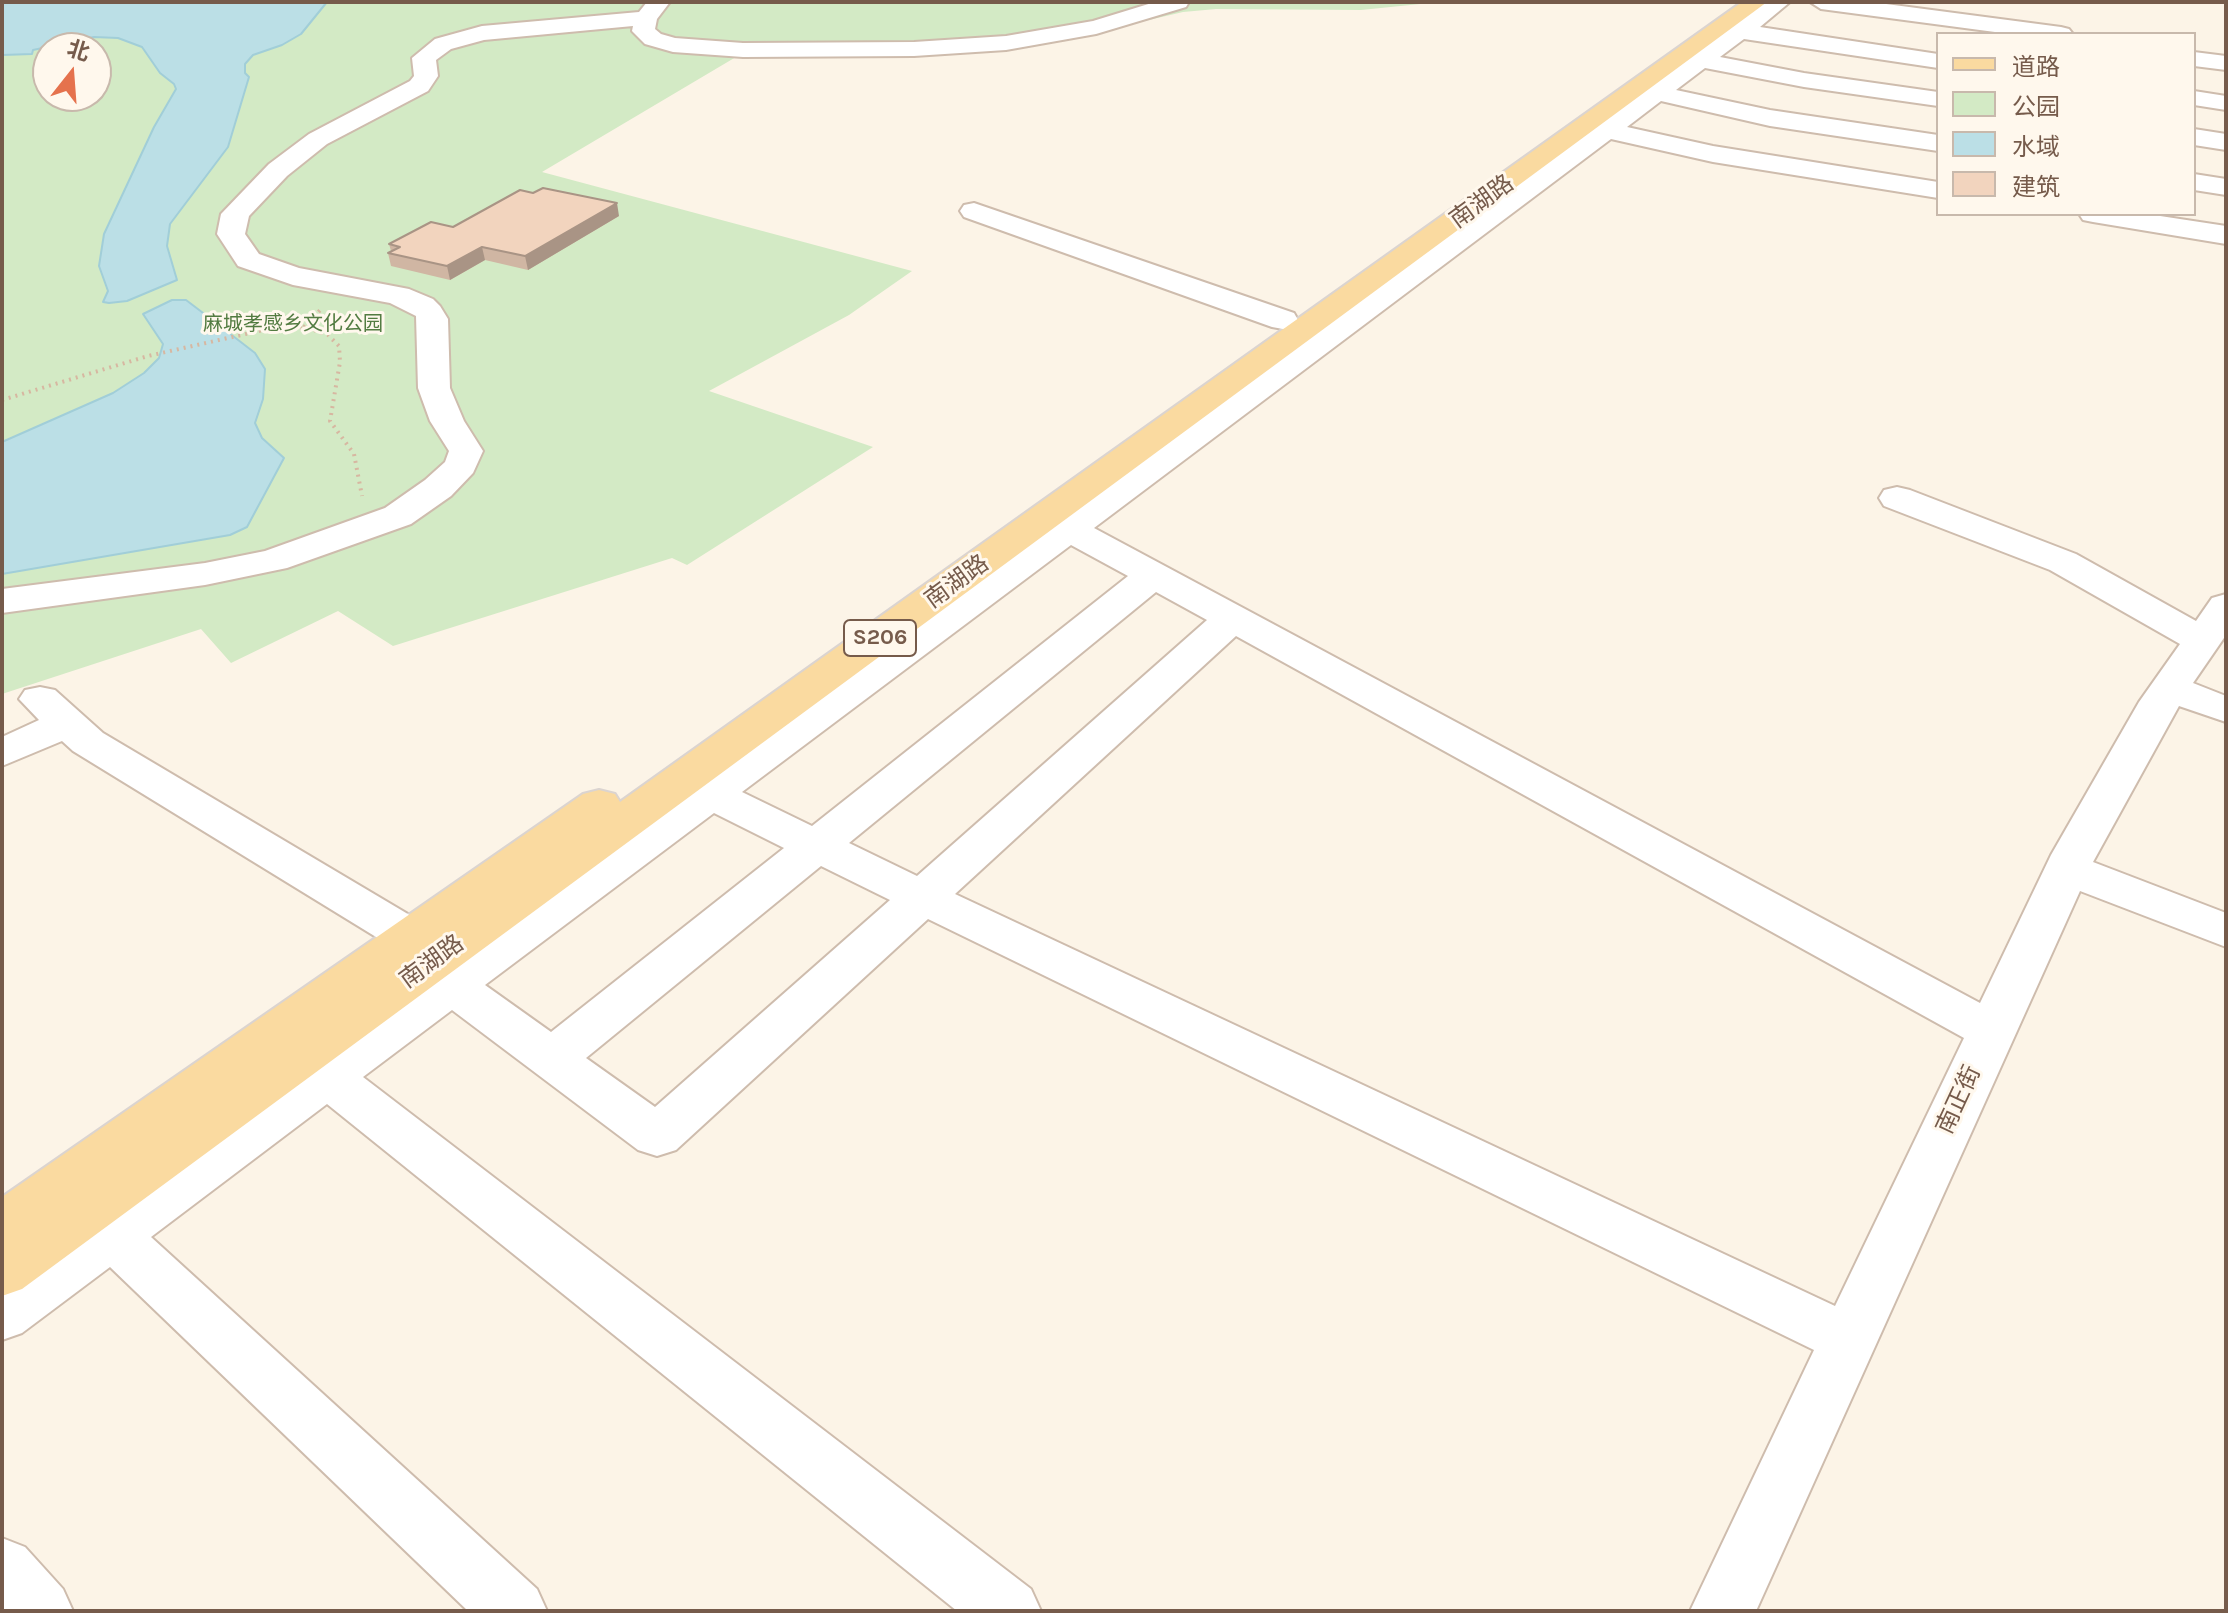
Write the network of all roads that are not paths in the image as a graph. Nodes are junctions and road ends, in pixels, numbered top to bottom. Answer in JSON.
{"nodes":[{"id":1,"x":1178,"y":2,"type":"edge"},
{"id":2,"x":1780,"y":2,"type":"edge"},
{"id":3,"x":1821,"y":2,"type":"edge"},
{"id":4,"x":652,"y":10,"type":"edge"},
{"id":5,"x":1742,"y":12,"type":"edge"},
{"id":6,"x":2000,"y":32,"type":"edge"},
{"id":7,"x":2046,"y":32,"type":"edge"},
{"id":8,"x":2196,"y":52,"type":"edge"},
{"id":9,"x":2226,"y":56,"type":"edge"},
{"id":10,"x":2196,"y":59,"type":"edge"},
{"id":11,"x":1701,"y":60,"type":"junction"},
{"id":12,"x":1936,"y":60,"type":"edge"},
{"id":13,"x":2226,"y":63,"type":"edge"},
{"id":14,"x":1657,"y":93,"type":"junction"},
{"id":15,"x":2196,"y":98,"type":"edge"},
{"id":16,"x":1936,"y":99,"type":"edge"},
{"id":17,"x":2226,"y":103,"type":"edge"},
{"id":18,"x":1607,"y":130,"type":"junction"},
{"id":19,"x":2196,"y":137,"type":"edge"},
{"id":20,"x":2226,"y":142,"type":"edge"},
{"id":21,"x":1936,"y":143,"type":"edge"},
{"id":22,"x":2196,"y":182,"type":"edge"},
{"id":23,"x":2226,"y":187,"type":"edge"},
{"id":24,"x":1936,"y":190,"type":"edge"},
{"id":25,"x":974,"y":211,"type":"dead end"},
{"id":26,"x":2106,"y":216,"type":"edge"},
{"id":27,"x":2226,"y":235,"type":"edge"},
{"id":28,"x":1283,"y":320,"type":"junction"},
{"id":29,"x":1897,"y":498,"type":"dead end"},
{"id":30,"x":1069,"y":529,"type":"junction"},
{"id":31,"x":1153,"y":575,"type":"junction"},
{"id":32,"x":2,"y":601,"type":"edge"},
{"id":33,"x":1233,"y":618,"type":"junction"},
{"id":34,"x":2214,"y":623,"type":"edge"},
{"id":35,"x":2170,"y":688,"type":"junction"},
{"id":36,"x":2226,"y":710,"type":"edge"},
{"id":37,"x":2,"y":753,"type":"edge"},
{"id":38,"x":710,"y":794,"type":"junction"},
{"id":39,"x":816,"y":845,"type":"junction"},
{"id":40,"x":2067,"y":869,"type":"junction"},
{"id":41,"x":922,"y":897,"type":"junction"},
{"id":42,"x":2226,"y":931,"type":"edge"},
{"id":43,"x":411,"y":937,"type":"junction"},
{"id":44,"x":451,"y":985,"type":"junction"},
{"id":45,"x":1991,"y":1031,"type":"junction"},
{"id":46,"x":551,"y":1059,"type":"junction"},
{"id":47,"x":327,"y":1076,"type":"junction"},
{"id":48,"x":2,"y":1226,"type":"edge"},
{"id":49,"x":112,"y":1235,"type":"junction"},
{"id":50,"x":2,"y":1273,"type":"edge"},
{"id":51,"x":2,"y":1316,"type":"edge"},
{"id":52,"x":1849,"y":1339,"type":"junction"},
{"id":53,"x":2,"y":1568,"type":"edge"},
{"id":54,"x":40,"y":1611,"type":"edge"},
{"id":55,"x":514,"y":1611,"type":"edge"},
{"id":56,"x":1008,"y":1611,"type":"edge"},
{"id":57,"x":1723,"y":1611,"type":"edge"}],
"edges":[{"from":1,"to":4,"type":"street"},
{"from":2,"to":5,"type":"street"},
{"from":2,"to":6,"type":"street"},
{"from":3,"to":7,"type":"street"},
{"from":4,"to":32,"type":"street"},
{"from":5,"to":11,"type":"street"},
{"from":5,"to":12,"type":"street"},
{"from":5,"to":28,"type":"main road","name":"南湖路","number":"S206"},
{"from":5,"to":50,"type":"main road","name":"南湖路","number":"S206"},
{"from":8,"to":9,"type":"street"},
{"from":10,"to":13,"type":"street"},
{"from":11,"to":14,"type":"street"},
{"from":11,"to":16,"type":"street"},
{"from":14,"to":18,"type":"street"},
{"from":14,"to":21,"type":"street"},
{"from":15,"to":17,"type":"street"},
{"from":18,"to":24,"type":"street"},
{"from":18,"to":30,"type":"street"},
{"from":19,"to":20,"type":"street"},
{"from":22,"to":23,"type":"street"},
{"from":25,"to":28,"type":"street"},
{"from":26,"to":27,"type":"street"},
{"from":28,"to":43,"type":"main road","name":"南湖路","number":"S206"},
{"from":29,"to":34,"type":"street"},
{"from":30,"to":31,"type":"street"},
{"from":30,"to":38,"type":"street"},
{"from":31,"to":33,"type":"street"},
{"from":31,"to":39,"type":"street"},
{"from":33,"to":41,"type":"street"},
{"from":33,"to":45,"type":"street"},
{"from":34,"to":35,"type":"street","name":"南正街"},
{"from":35,"to":36,"type":"street"},
{"from":35,"to":40,"type":"street","name":"南正街"},
{"from":37,"to":43,"type":"street"},
{"from":38,"to":39,"type":"street"},
{"from":38,"to":44,"type":"street"},
{"from":39,"to":41,"type":"street"},
{"from":39,"to":46,"type":"street"},
{"from":40,"to":42,"type":"street"},
{"from":40,"to":45,"type":"street","name":"南正街"},
{"from":41,"to":46,"type":"street"},
{"from":41,"to":52,"type":"street"},
{"from":43,"to":48,"type":"main road","name":"南湖路","number":"S206"},
{"from":44,"to":46,"type":"street"},
{"from":44,"to":47,"type":"street"},
{"from":45,"to":52,"type":"street","name":"南正街"},
{"from":47,"to":49,"type":"street"},
{"from":47,"to":56,"type":"street"},
{"from":49,"to":51,"type":"street"},
{"from":49,"to":55,"type":"street"},
{"from":52,"to":57,"type":"street","name":"南正街"},
{"from":53,"to":54,"type":"street"}]}
